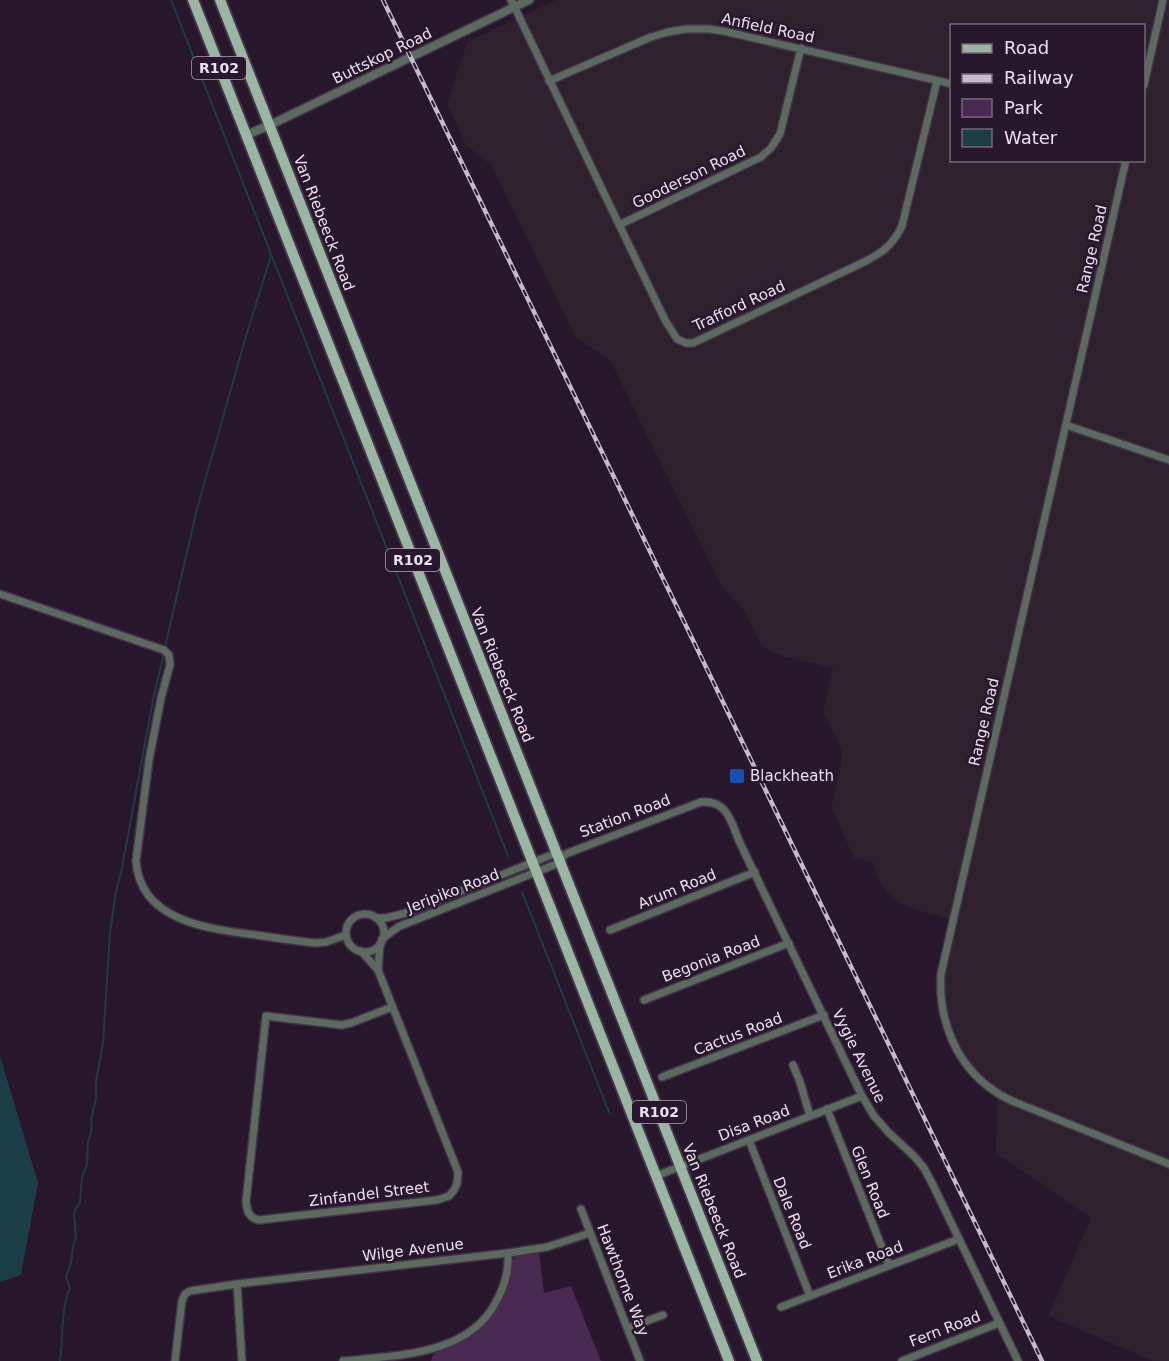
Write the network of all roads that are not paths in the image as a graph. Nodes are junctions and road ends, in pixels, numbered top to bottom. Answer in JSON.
{"nodes":[{"id":1,"x":193,"y":0,"type":"edge"},
{"id":2,"x":220,"y":0,"type":"edge"},
{"id":3,"x":529,"y":0,"type":"edge"},
{"id":4,"x":1163,"y":0,"type":"edge"},
{"id":5,"x":512,"y":4,"type":"edge"},
{"id":6,"x":801,"y":48,"type":"junction"},
{"id":7,"x":1145,"y":76,"type":"edge"},
{"id":8,"x":549,"y":81,"type":"junction"},
{"id":9,"x":937,"y":81,"type":"junction"},
{"id":10,"x":950,"y":84,"type":"edge"},
{"id":11,"x":270,"y":125,"type":"junction"},
{"id":12,"x":246,"y":135,"type":"junction"},
{"id":13,"x":1126,"y":162,"type":"edge"},
{"id":14,"x":619,"y":225,"type":"junction"},
{"id":15,"x":1066,"y":425,"type":"junction"},
{"id":16,"x":1169,"y":460,"type":"edge"},
{"id":17,"x":0,"y":594,"type":"edge"},
{"id":18,"x":696,"y":804,"type":"joint"},
{"id":19,"x":560,"y":857,"type":"junction"},
{"id":20,"x":535,"y":867,"type":"junction"},
{"id":21,"x":755,"y":872,"type":"junction"},
{"id":22,"x":376,"y":918,"type":"junction"},
{"id":23,"x":610,"y":930,"type":"dead end"},
{"id":24,"x":346,"y":935,"type":"junction"},
{"id":25,"x":381,"y":942,"type":"junction"},
{"id":26,"x":789,"y":943,"type":"junction"},
{"id":27,"x":360,"y":951,"type":"junction"},
{"id":28,"x":378,"y":970,"type":"junction"},
{"id":29,"x":644,"y":1000,"type":"dead end"},
{"id":30,"x":392,"y":1007,"type":"junction"},
{"id":31,"x":824,"y":1015,"type":"junction"},
{"id":32,"x":793,"y":1065,"type":"dead end"},
{"id":33,"x":662,"y":1077,"type":"dead end"},
{"id":34,"x":862,"y":1096,"type":"junction"},
{"id":35,"x":827,"y":1109,"type":"junction"},
{"id":36,"x":810,"y":1116,"type":"junction"},
{"id":37,"x":748,"y":1140,"type":"junction"},
{"id":38,"x":1169,"y":1164,"type":"edge"},
{"id":39,"x":680,"y":1167,"type":"junction"},
{"id":40,"x":656,"y":1176,"type":"junction"},
{"id":41,"x":581,"y":1209,"type":"dead end"},
{"id":42,"x":590,"y":1233,"type":"junction"},
{"id":43,"x":959,"y":1239,"type":"junction"},
{"id":44,"x":508,"y":1253,"type":"junction"},
{"id":45,"x":889,"y":1265,"type":"junction"},
{"id":46,"x":237,"y":1284,"type":"junction"},
{"id":47,"x":810,"y":1296,"type":"junction"},
{"id":48,"x":781,"y":1307,"type":"dead end"},
{"id":49,"x":663,"y":1315,"type":"dead end"},
{"id":50,"x":999,"y":1323,"type":"junction"},
{"id":51,"x":628,"y":1328,"type":"junction"},
{"id":52,"x":426,"y":1351,"type":"junction"},
{"id":53,"x":175,"y":1361,"type":"edge"},
{"id":54,"x":242,"y":1361,"type":"edge"},
{"id":55,"x":343,"y":1361,"type":"edge"},
{"id":56,"x":427,"y":1361,"type":"edge"},
{"id":57,"x":640,"y":1361,"type":"edge"},
{"id":58,"x":729,"y":1361,"type":"edge"},
{"id":59,"x":757,"y":1361,"type":"edge"},
{"id":60,"x":902,"y":1361,"type":"edge"},
{"id":61,"x":1018,"y":1361,"type":"edge"}],
"edges":[{"from":1,"to":12,"type":"main road","number":"R102"},
{"from":2,"to":11,"type":"main road","name":"Van Riebeeck Road","number":"R102"},
{"from":3,"to":5,"type":"street","name":"Buttskop Road"},
{"from":4,"to":7,"type":"street"},
{"from":5,"to":8,"type":"street","name":"Trafford Road"},
{"from":5,"to":11,"type":"street","name":"Buttskop Road"},
{"from":6,"to":8,"type":"street","name":"Anfield Road"},
{"from":6,"to":9,"type":"street","name":"Anfield Road"},
{"from":6,"to":14,"type":"street","name":"Gooderson Road"},
{"from":8,"to":14,"type":"street","name":"Trafford Road"},
{"from":9,"to":10,"type":"street","name":"Anfield Road"},
{"from":9,"to":14,"type":"street","name":"Trafford Road"},
{"from":11,"to":12,"type":"street","name":"Buttskop Road"},
{"from":11,"to":19,"type":"main road","name":"Van Riebeeck Road","number":"R102"},
{"from":12,"to":20,"type":"main road","number":"R102"},
{"from":13,"to":15,"type":"street","name":"Range Road"},
{"from":15,"to":16,"type":"street"},
{"from":15,"to":38,"type":"street","name":"Range Road"},
{"from":17,"to":24,"type":"street"},
{"from":18,"to":19,"type":"street","name":"Station Road"},
{"from":18,"to":21,"type":"street","name":"Vygie Avenue"},
{"from":19,"to":20,"type":"street","name":"Station Road"},
{"from":19,"to":39,"type":"main road","name":"Van Riebeeck Road","number":"R102"},
{"from":20,"to":22,"type":"street","name":"Jeripiko Road"},
{"from":20,"to":25,"type":"street","name":"Jeripiko Road"},
{"from":20,"to":40,"type":"main road","number":"R102"},
{"from":21,"to":23,"type":"street","name":"Arum Road"},
{"from":21,"to":26,"type":"street","name":"Vygie Avenue"},
{"from":22,"to":24,"type":"street"},
{"from":22,"to":25,"type":"street"},
{"from":24,"to":27,"type":"street"},
{"from":25,"to":27,"type":"street"},
{"from":25,"to":28,"type":"street","name":"Zinfandel Street"},
{"from":26,"to":29,"type":"street","name":"Begonia Road"},
{"from":26,"to":31,"type":"street","name":"Vygie Avenue"},
{"from":27,"to":28,"type":"street","name":"Zinfandel Street"},
{"from":28,"to":30,"type":"street","name":"Zinfandel Street"},
{"from":30,"to":30,"type":"street","name":"Zinfandel Street"},
{"from":31,"to":33,"type":"street","name":"Cactus Road"},
{"from":31,"to":34,"type":"street","name":"Vygie Avenue"},
{"from":32,"to":36,"type":"street"},
{"from":34,"to":35,"type":"street","name":"Disa Road"},
{"from":34,"to":43,"type":"street","name":"Vygie Avenue"},
{"from":35,"to":36,"type":"street","name":"Disa Road"},
{"from":35,"to":45,"type":"street","name":"Glen Road"},
{"from":36,"to":37,"type":"street","name":"Disa Road"},
{"from":37,"to":39,"type":"street","name":"Disa Road"},
{"from":37,"to":47,"type":"street","name":"Dale Road"},
{"from":39,"to":40,"type":"street","name":"Disa Road"},
{"from":39,"to":59,"type":"main road","name":"Van Riebeeck Road","number":"R102"},
{"from":40,"to":58,"type":"main road","number":"R102"},
{"from":41,"to":42,"type":"street","name":"Hawthorne Way"},
{"from":42,"to":44,"type":"street","name":"Wilge Avenue"},
{"from":42,"to":51,"type":"street","name":"Hawthorne Way"},
{"from":43,"to":45,"type":"street","name":"Erika Road"},
{"from":43,"to":50,"type":"street","name":"Vygie Avenue"},
{"from":44,"to":46,"type":"street","name":"Wilge Avenue"},
{"from":44,"to":52,"type":"street"},
{"from":45,"to":47,"type":"street","name":"Erika Road"},
{"from":46,"to":53,"type":"street","name":"Wilge Avenue"},
{"from":46,"to":54,"type":"street"},
{"from":47,"to":48,"type":"street","name":"Erika Road"},
{"from":49,"to":51,"type":"street"},
{"from":50,"to":60,"type":"street","name":"Fern Road"},
{"from":50,"to":61,"type":"street","name":"Vygie Avenue"},
{"from":51,"to":57,"type":"street","name":"Hawthorne Way"},
{"from":52,"to":55,"type":"street"},
{"from":52,"to":56,"type":"street"}]}
